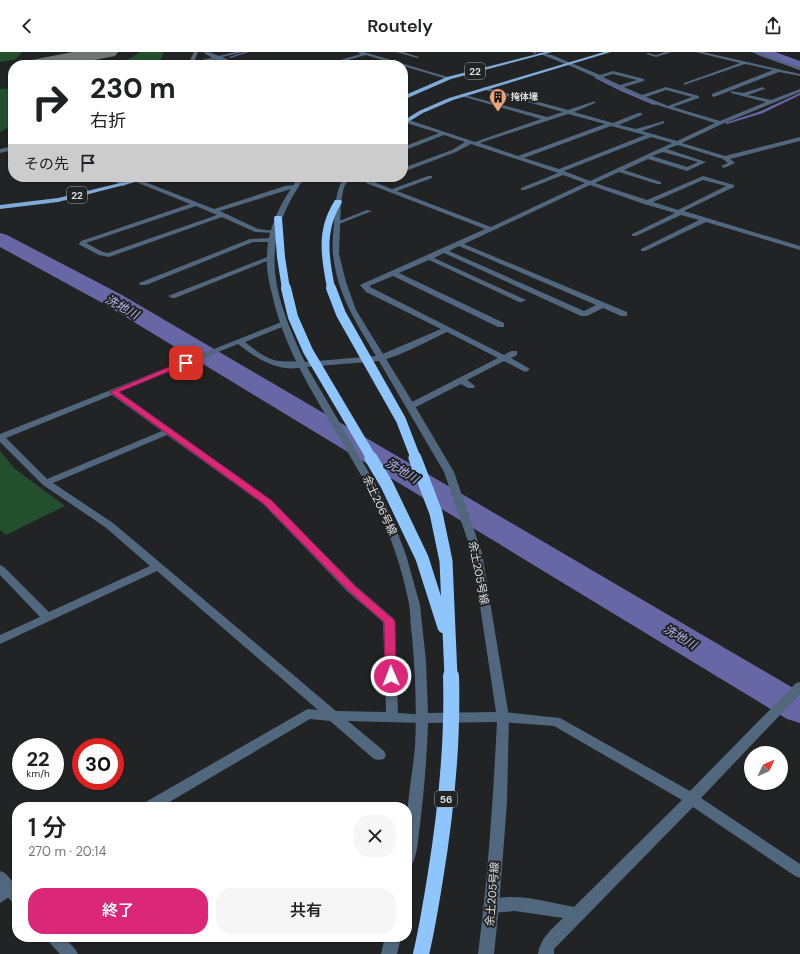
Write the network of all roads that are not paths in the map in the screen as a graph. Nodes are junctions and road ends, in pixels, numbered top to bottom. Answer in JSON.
{"nodes":[{"id":1,"x":206,"y":52,"type":"edge"},
{"id":2,"x":241,"y":52,"type":"edge"},
{"id":3,"x":359,"y":52,"type":"edge"},
{"id":4,"x":384,"y":52,"type":"edge"},
{"id":5,"x":398,"y":52,"type":"edge"},
{"id":6,"x":537,"y":52,"type":"edge"},
{"id":7,"x":550,"y":52,"type":"edge"},
{"id":8,"x":609,"y":52,"type":"edge"},
{"id":9,"x":670,"y":52,"type":"edge"},
{"id":10,"x":697,"y":52,"type":"edge"},
{"id":11,"x":753,"y":52,"type":"edge"},
{"id":12,"x":543,"y":54,"type":"junction"},
{"id":13,"x":648,"y":54,"type":"dead end"},
{"id":14,"x":369,"y":55,"type":"junction"},
{"id":15,"x":217,"y":58,"type":"junction"},
{"id":16,"x":417,"y":58,"type":"dead end"},
{"id":17,"x":408,"y":59,"type":"dead end"},
{"id":18,"x":202,"y":60,"type":"edge"},
{"id":19,"x":224,"y":60,"type":"edge"},
{"id":20,"x":347,"y":60,"type":"edge"},
{"id":21,"x":385,"y":60,"type":"edge"},
{"id":22,"x":405,"y":60,"type":"edge"},
{"id":23,"x":745,"y":62,"type":"junction"},
{"id":24,"x":572,"y":64,"type":"junction"},
{"id":25,"x":434,"y":66,"type":"dead end"},
{"id":26,"x":408,"y":67,"type":"edge"},
{"id":27,"x":800,"y":69,"type":"edge"},
{"id":28,"x":420,"y":70,"type":"junction"},
{"id":29,"x":714,"y":70,"type":"dead end"},
{"id":30,"x":779,"y":70,"type":"junction"},
{"id":31,"x":721,"y":71,"type":"junction"},
{"id":32,"x":800,"y":75,"type":"edge"},
{"id":33,"x":752,"y":76,"type":"dead end"},
{"id":34,"x":600,"y":77,"type":"junction"},
{"id":35,"x":449,"y":78,"type":"junction"},
{"id":36,"x":691,"y":78,"type":"dead end"},
{"id":37,"x":759,"y":78,"type":"junction"},
{"id":38,"x":698,"y":80,"type":"junction"},
{"id":39,"x":734,"y":83,"type":"dead end"},
{"id":40,"x":686,"y":84,"type":"dead end"},
{"id":41,"x":741,"y":84,"type":"junction"},
{"id":42,"x":620,"y":87,"type":"junction"},
{"id":43,"x":484,"y":88,"type":"junction"},
{"id":44,"x":763,"y":88,"type":"dead end"},
{"id":45,"x":714,"y":89,"type":"dead end"},
{"id":46,"x":800,"y":90,"type":"edge"},
{"id":47,"x":724,"y":91,"type":"junction"},
{"id":48,"x":734,"y":92,"type":"dead end"},
{"id":49,"x":744,"y":94,"type":"junction"},
{"id":50,"x":463,"y":95,"type":"junction"},
{"id":51,"x":714,"y":95,"type":"dead end"},
{"id":52,"x":408,"y":96,"type":"edge"},
{"id":53,"x":641,"y":97,"type":"junction"},
{"id":54,"x":731,"y":98,"type":"dead end"},
{"id":55,"x":771,"y":102,"type":"junction"},
{"id":56,"x":592,"y":103,"type":"dead end"},
{"id":57,"x":669,"y":107,"type":"junction"},
{"id":58,"x":569,"y":112,"type":"junction"},
{"id":59,"x":640,"y":114,"type":"dead end"},
{"id":60,"x":580,"y":115,"type":"junction"},
{"id":61,"x":408,"y":119,"type":"edge"},
{"id":62,"x":546,"y":119,"type":"junction"},
{"id":63,"x":566,"y":120,"type":"dead end"},
{"id":64,"x":408,"y":122,"type":"edge"},
{"id":65,"x":662,"y":122,"type":"dead end"},
{"id":66,"x":720,"y":123,"type":"junction"},
{"id":67,"x":611,"y":124,"type":"junction"},
{"id":68,"x":637,"y":132,"type":"junction"},
{"id":69,"x":445,"y":133,"type":"junction"},
{"id":70,"x":651,"y":135,"type":"junction"},
{"id":71,"x":800,"y":139,"type":"edge"},
{"id":72,"x":473,"y":143,"type":"junction"},
{"id":73,"x":678,"y":143,"type":"junction"},
{"id":74,"x":408,"y":147,"type":"edge"},
{"id":75,"x":663,"y":150,"type":"junction"},
{"id":76,"x":648,"y":157,"type":"junction"},
{"id":77,"x":517,"y":158,"type":"junction"},
{"id":78,"x":725,"y":158,"type":"junction"},
{"id":79,"x":408,"y":163,"type":"edge"},
{"id":80,"x":419,"y":164,"type":"junction"},
{"id":81,"x":724,"y":166,"type":"dead end"},
{"id":82,"x":408,"y":168,"type":"edge"},
{"id":83,"x":619,"y":170,"type":"junction"},
{"id":84,"x":561,"y":172,"type":"junction"},
{"id":85,"x":430,"y":177,"type":"dead end"},
{"id":86,"x":118,"y":182,"type":"edge"},
{"id":87,"x":130,"y":182,"type":"edge"},
{"id":88,"x":143,"y":182,"type":"edge"},
{"id":89,"x":298,"y":182,"type":"edge"},
{"id":90,"x":344,"y":182,"type":"edge"},
{"id":91,"x":368,"y":182,"type":"edge"},
{"id":92,"x":590,"y":183,"type":"junction"},
{"id":93,"x":659,"y":183,"type":"dead end"},
{"id":94,"x":124,"y":185,"type":"junction"},
{"id":95,"x":294,"y":186,"type":"junction"},
{"id":96,"x":515,"y":186,"type":"dead end"},
{"id":97,"x":523,"y":189,"type":"junction"},
{"id":98,"x":392,"y":191,"type":"junction"},
{"id":99,"x":532,"y":192,"type":"dead end"},
{"id":100,"x":338,"y":202,"type":"junction"},
{"id":101,"x":646,"y":202,"type":"junction"},
{"id":102,"x":196,"y":204,"type":"junction"},
{"id":103,"x":0,"y":207,"type":"edge"},
{"id":104,"x":369,"y":210,"type":"dead end"},
{"id":105,"x":214,"y":211,"type":"junction"},
{"id":106,"x":679,"y":212,"type":"junction"},
{"id":107,"x":222,"y":215,"type":"junction"},
{"id":108,"x":278,"y":218,"type":"junction"},
{"id":109,"x":705,"y":220,"type":"junction"},
{"id":110,"x":337,"y":223,"type":"junction"},
{"id":111,"x":491,"y":229,"type":"junction"},
{"id":112,"x":273,"y":232,"type":"junction"},
{"id":113,"x":634,"y":235,"type":"dead end"},
{"id":114,"x":272,"y":240,"type":"junction"},
{"id":115,"x":459,"y":244,"type":"junction"},
{"id":116,"x":643,"y":247,"type":"dead end"},
{"id":117,"x":800,"y":248,"type":"edge"},
{"id":118,"x":444,"y":251,"type":"junction"},
{"id":119,"x":275,"y":258,"type":"junction"},
{"id":120,"x":429,"y":258,"type":"junction"},
{"id":121,"x":392,"y":273,"type":"junction"},
{"id":122,"x":228,"y":274,"type":"junction"},
{"id":123,"x":235,"y":278,"type":"dead end"},
{"id":124,"x":143,"y":283,"type":"dead end"},
{"id":125,"x":446,"y":291,"type":"dead end"},
{"id":126,"x":438,"y":295,"type":"junction"},
{"id":127,"x":172,"y":296,"type":"dead end"},
{"id":128,"x":522,"y":300,"type":"dead end"},
{"id":129,"x":603,"y":303,"type":"junction"},
{"id":130,"x":496,"y":314,"type":"dead end"},
{"id":131,"x":624,"y":314,"type":"dead end"},
{"id":132,"x":486,"y":318,"type":"junction"},
{"id":133,"x":284,"y":323,"type":"junction"},
{"id":134,"x":501,"y":325,"type":"dead end"},
{"id":135,"x":448,"y":329,"type":"junction"},
{"id":136,"x":467,"y":330,"type":"dead end"},
{"id":137,"x":457,"y":334,"type":"junction"},
{"id":138,"x":238,"y":341,"type":"junction"},
{"id":139,"x":514,"y":353,"type":"dead end"},
{"id":140,"x":381,"y":358,"type":"junction"},
{"id":141,"x":505,"y":358,"type":"junction"},
{"id":142,"x":301,"y":365,"type":"junction"},
{"id":143,"x":526,"y":369,"type":"dead end"},
{"id":144,"x":460,"y":380,"type":"junction"},
{"id":145,"x":471,"y":386,"type":"dead end"},
{"id":146,"x":114,"y":392,"type":"junction"},
{"id":147,"x":411,"y":406,"type":"junction"},
{"id":148,"x":167,"y":432,"type":"junction"},
{"id":149,"x":0,"y":437,"type":"edge"},
{"id":150,"x":46,"y":483,"type":"junction"},
{"id":151,"x":157,"y":567,"type":"junction"},
{"id":152,"x":0,"y":569,"type":"edge"},
{"id":153,"x":48,"y":618,"type":"junction"},
{"id":154,"x":0,"y":640,"type":"edge"},
{"id":155,"x":448,"y":642,"type":"junction"},
{"id":156,"x":800,"y":686,"type":"edge"},
{"id":157,"x":333,"y":716,"type":"junction"},
{"id":158,"x":392,"y":717,"type":"junction"},
{"id":159,"x":503,"y":717,"type":"junction"},
{"id":160,"x":423,"y":718,"type":"junction"},
{"id":161,"x":379,"y":755,"type":"dead end"},
{"id":162,"x":692,"y":798,"type":"junction"},
{"id":163,"x":158,"y":802,"type":"edge"},
{"id":164,"x":412,"y":824,"type":"edge"},
{"id":165,"x":800,"y":872,"type":"edge"},
{"id":166,"x":0,"y":877,"type":"edge"},
{"id":167,"x":11,"y":891,"type":"edge"},
{"id":168,"x":492,"y":906,"type":"junction"},
{"id":169,"x":577,"y":914,"type":"junction"},
{"id":170,"x":59,"y":942,"type":"edge"},
{"id":171,"x":392,"y":942,"type":"edge"},
{"id":172,"x":70,"y":954,"type":"edge"},
{"id":173,"x":390,"y":954,"type":"edge"},
{"id":174,"x":421,"y":954,"type":"edge"},
{"id":175,"x":486,"y":954,"type":"edge"},
{"id":176,"x":546,"y":954,"type":"edge"}],
"edges":[{"from":1,"to":15,"type":"street"},
{"from":2,"to":15,"type":"street"},
{"from":3,"to":14,"type":"street"},
{"from":4,"to":14,"type":"street"},
{"from":5,"to":16,"type":"street"},
{"from":6,"to":12,"type":"street"},
{"from":7,"to":12,"type":"main road","number":"22"},
{"from":8,"to":24,"type":"main road","number":"22"},
{"from":9,"to":13,"type":"street"},
{"from":10,"to":23,"type":"street"},
{"from":11,"to":27,"type":"street"},
{"from":12,"to":24,"type":"street"},
{"from":12,"to":35,"type":"main road","number":"22"},
{"from":14,"to":20,"type":"street"},
{"from":14,"to":21,"type":"street"},
{"from":15,"to":18,"type":"street"},
{"from":15,"to":19,"type":"street"},
{"from":17,"to":22,"type":"street"},
{"from":23,"to":30,"type":"street"},
{"from":23,"to":31,"type":"street"},
{"from":24,"to":34,"type":"street"},
{"from":24,"to":43,"type":"main road","number":"22"},
{"from":25,"to":28,"type":"street"},
{"from":26,"to":28,"type":"street"},
{"from":28,"to":35,"type":"street"},
{"from":29,"to":31,"type":"street"},
{"from":30,"to":32,"type":"street"},
{"from":30,"to":37,"type":"street"},
{"from":31,"to":38,"type":"street"},
{"from":33,"to":37,"type":"street"},
{"from":34,"to":42,"type":"street"},
{"from":34,"to":42,"type":"street"},
{"from":35,"to":52,"type":"main road","number":"22"},
{"from":36,"to":38,"type":"street"},
{"from":37,"to":41,"type":"street"},
{"from":38,"to":40,"type":"street"},
{"from":39,"to":41,"type":"street"},
{"from":41,"to":47,"type":"street"},
{"from":42,"to":53,"type":"street"},
{"from":43,"to":50,"type":"main road","number":"22"},
{"from":43,"to":58,"type":"street"},
{"from":44,"to":49,"type":"street"},
{"from":45,"to":47,"type":"street"},
{"from":46,"to":55,"type":"street"},
{"from":47,"to":51,"type":"street"},
{"from":48,"to":49,"type":"street"},
{"from":49,"to":54,"type":"street"},
{"from":49,"to":55,"type":"street"},
{"from":50,"to":61,"type":"main road","number":"22"},
{"from":50,"to":62,"type":"street"},
{"from":53,"to":57,"type":"street"},
{"from":53,"to":57,"type":"street"},
{"from":55,"to":66,"type":"street"},
{"from":56,"to":58,"type":"street"},
{"from":57,"to":66,"type":"street"},
{"from":58,"to":60,"type":"street"},
{"from":58,"to":62,"type":"street"},
{"from":59,"to":67,"type":"street"},
{"from":60,"to":63,"type":"street"},
{"from":60,"to":67,"type":"street"},
{"from":62,"to":72,"type":"street"},
{"from":64,"to":69,"type":"street"},
{"from":65,"to":68,"type":"street"},
{"from":66,"to":73,"type":"street"},
{"from":67,"to":68,"type":"street"},
{"from":67,"to":77,"type":"street"},
{"from":68,"to":70,"type":"street"},
{"from":69,"to":72,"type":"street"},
{"from":69,"to":74,"type":"street"},
{"from":70,"to":73,"type":"street"},
{"from":70,"to":84,"type":"street"},
{"from":71,"to":78,"type":"street"},
{"from":72,"to":77,"type":"street"},
{"from":72,"to":80,"type":"street"},
{"from":73,"to":75,"type":"street"},
{"from":73,"to":78,"type":"street"},
{"from":75,"to":76,"type":"street"},
{"from":75,"to":76,"type":"street"},
{"from":76,"to":83,"type":"street"},
{"from":77,"to":84,"type":"street"},
{"from":78,"to":81,"type":"street"},
{"from":79,"to":80,"type":"street"},
{"from":80,"to":82,"type":"street"},
{"from":83,"to":92,"type":"street"},
{"from":83,"to":93,"type":"street"},
{"from":84,"to":92,"type":"street"},
{"from":84,"to":97,"type":"street"},
{"from":85,"to":98,"type":"street"},
{"from":86,"to":94,"type":"street"},
{"from":87,"to":94,"type":"main road","number":"22"},
{"from":88,"to":102,"type":"street"},
{"from":89,"to":95,"type":"street","name":"余土206号線"},
{"from":90,"to":100,"type":"street","name":"余土205号線"},
{"from":91,"to":98,"type":"street"},
{"from":92,"to":101,"type":"street"},
{"from":92,"to":111,"type":"street"},
{"from":94,"to":103,"type":"main road","number":"22"},
{"from":95,"to":105,"type":"street"},
{"from":95,"to":108,"type":"street","name":"余土206号線"},
{"from":96,"to":97,"type":"street"},
{"from":97,"to":99,"type":"street"},
{"from":98,"to":111,"type":"street"},
{"from":100,"to":110,"type":"street","name":"余土205号線"},
{"from":100,"to":155,"type":"highway","bridge":true},
{"from":101,"to":106,"type":"street"},
{"from":101,"to":106,"type":"street"},
{"from":102,"to":105,"type":"street"},
{"from":102,"to":107,"type":"street"},
{"from":104,"to":110,"type":"street"},
{"from":105,"to":107,"type":"street"},
{"from":106,"to":109,"type":"street"},
{"from":106,"to":113,"type":"street"},
{"from":107,"to":112,"type":"street"},
{"from":108,"to":112,"type":"street","name":"余土206号線"},
{"from":108,"to":119,"type":"highway"},
{"from":109,"to":116,"type":"street"},
{"from":109,"to":117,"type":"street"},
{"from":110,"to":140,"type":"street","name":"余土205号線"},
{"from":111,"to":115,"type":"street"},
{"from":112,"to":114,"type":"street","name":"余土206号線"},
{"from":114,"to":119,"type":"street","name":"余土206号線"},
{"from":114,"to":124,"type":"street"},
{"from":115,"to":118,"type":"street"},
{"from":115,"to":129,"type":"street"},
{"from":118,"to":120,"type":"street"},
{"from":118,"to":129,"type":"street"},
{"from":119,"to":122,"type":"street"},
{"from":119,"to":133,"type":"street","name":"余土206号線"},
{"from":119,"to":155,"type":"highway","bridge":true},
{"from":120,"to":121,"type":"street"},
{"from":120,"to":128,"type":"street"},
{"from":121,"to":126,"type":"street"},
{"from":121,"to":135,"type":"street"},
{"from":122,"to":123,"type":"street"},
{"from":122,"to":127,"type":"street"},
{"from":125,"to":126,"type":"street"},
{"from":126,"to":132,"type":"street"},
{"from":129,"to":131,"type":"street"},
{"from":130,"to":132,"type":"street"},
{"from":132,"to":134,"type":"street"},
{"from":133,"to":138,"type":"street"},
{"from":133,"to":142,"type":"street","name":"余土206号線"},
{"from":135,"to":137,"type":"street"},
{"from":135,"to":140,"type":"street"},
{"from":136,"to":137,"type":"street"},
{"from":137,"to":141,"type":"street"},
{"from":138,"to":142,"type":"street"},
{"from":138,"to":146,"type":"street"},
{"from":139,"to":141,"type":"street"},
{"from":140,"to":142,"type":"street"},
{"from":140,"to":147,"type":"street","name":"余土205号線"},
{"from":141,"to":143,"type":"street"},
{"from":141,"to":144,"type":"street"},
{"from":142,"to":160,"type":"street","name":"余土206号線"},
{"from":144,"to":145,"type":"street"},
{"from":144,"to":147,"type":"street"},
{"from":146,"to":148,"type":"street"},
{"from":146,"to":149,"type":"street"},
{"from":147,"to":159,"type":"street","name":"余土205号線"},
{"from":148,"to":150,"type":"street"},
{"from":148,"to":158,"type":"street"},
{"from":149,"to":150,"type":"street"},
{"from":150,"to":151,"type":"street"},
{"from":151,"to":153,"type":"street"},
{"from":151,"to":157,"type":"street"},
{"from":152,"to":153,"type":"street"},
{"from":153,"to":154,"type":"street"},
{"from":155,"to":174,"type":"highway","number":"56","bridge":true},
{"from":156,"to":162,"type":"street"},
{"from":157,"to":158,"type":"street"},
{"from":157,"to":161,"type":"street"},
{"from":157,"to":163,"type":"street"},
{"from":158,"to":160,"type":"street"},
{"from":159,"to":160,"type":"street"},
{"from":159,"to":162,"type":"street"},
{"from":159,"to":168,"type":"street","name":"余土205号線"},
{"from":160,"to":164,"type":"street","name":"余土206号線"},
{"from":162,"to":165,"type":"street"},
{"from":162,"to":169,"type":"street"},
{"from":166,"to":167,"type":"street"},
{"from":168,"to":169,"type":"street"},
{"from":168,"to":175,"type":"street","name":"余土205号線"},
{"from":169,"to":176,"type":"street"},
{"from":170,"to":172,"type":"street"},
{"from":171,"to":173,"type":"street"}]}
